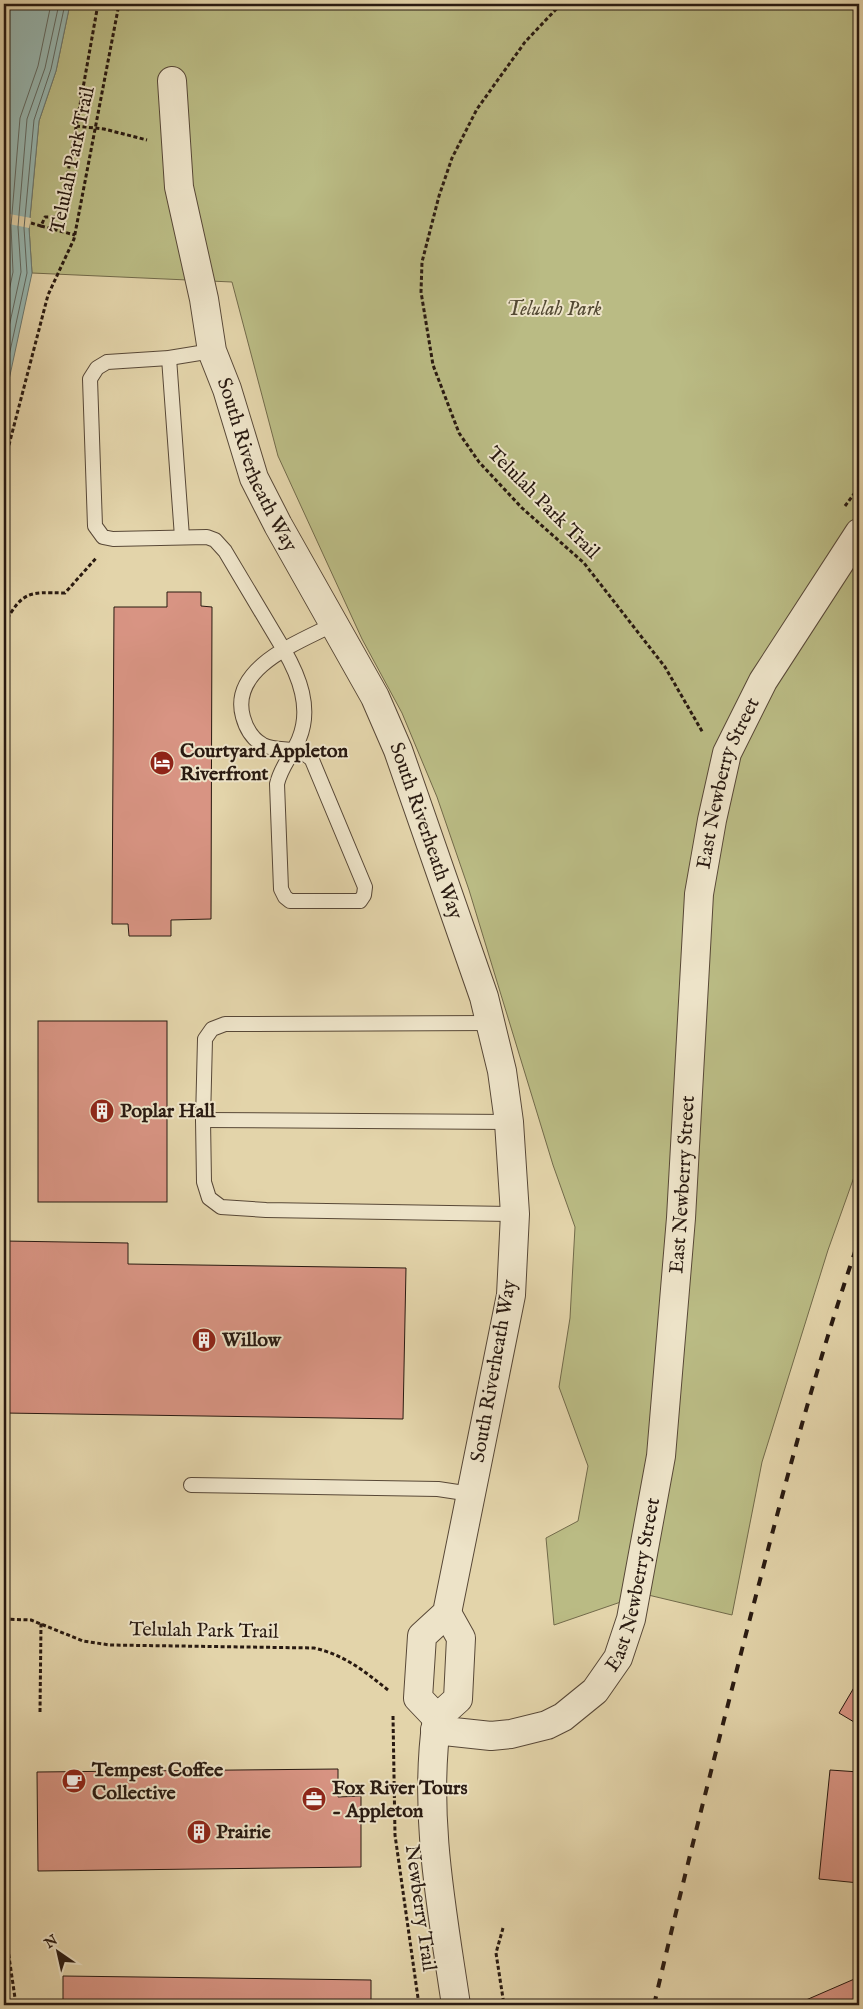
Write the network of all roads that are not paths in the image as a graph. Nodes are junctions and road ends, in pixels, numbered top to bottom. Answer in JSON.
{"nodes":[{"id":1,"x":172,"y":81,"type":"dead end"},
{"id":2,"x":212,"y":350,"type":"junction"},
{"id":3,"x":169,"y":358,"type":"junction"},
{"id":4,"x":859,"y":533,"type":"edge"},
{"id":5,"x":182,"y":537,"type":"junction"},
{"id":6,"x":334,"y":624,"type":"junction"},
{"id":7,"x":284,"y":650,"type":"junction"},
{"id":8,"x":293,"y":749,"type":"junction"},
{"id":9,"x":491,"y":1023,"type":"junction"},
{"id":10,"x":203,"y":1120,"type":"junction"},
{"id":11,"x":509,"y":1122,"type":"junction"},
{"id":12,"x":515,"y":1214,"type":"junction"},
{"id":13,"x":191,"y":1485,"type":"dead end"},
{"id":14,"x":471,"y":1494,"type":"junction"},
{"id":15,"x":447,"y":1613,"type":"junction"},
{"id":16,"x":436,"y":1724,"type":"junction"},
{"id":17,"x":456,"y":2005,"type":"edge"}],
"edges":[{"from":1,"to":2,"type":"street","name":"South Riverheath Way"},
{"from":2,"to":3,"type":"lane"},
{"from":2,"to":6,"type":"street","name":"South Riverheath Way"},
{"from":3,"to":5,"type":"lane"},
{"from":3,"to":5,"type":"lane"},
{"from":4,"to":16,"type":"street","name":"East Newberry Street"},
{"from":5,"to":7,"type":"lane"},
{"from":6,"to":7,"type":"lane"},
{"from":6,"to":9,"type":"street","name":"South Riverheath Way"},
{"from":7,"to":8,"type":"lane"},
{"from":7,"to":8,"type":"lane"},
{"from":8,"to":8,"type":"lane"},
{"from":9,"to":10,"type":"lane"},
{"from":9,"to":11,"type":"street","name":"South Riverheath Way"},
{"from":10,"to":11,"type":"lane"},
{"from":10,"to":12,"type":"lane"},
{"from":11,"to":12,"type":"street","name":"South Riverheath Way"},
{"from":12,"to":14,"type":"street","name":"South Riverheath Way"},
{"from":13,"to":14,"type":"lane"},
{"from":14,"to":15,"type":"street","name":"South Riverheath Way"},
{"from":15,"to":16,"type":"street"},
{"from":15,"to":16,"type":"street"},
{"from":16,"to":17,"type":"street"}]}
